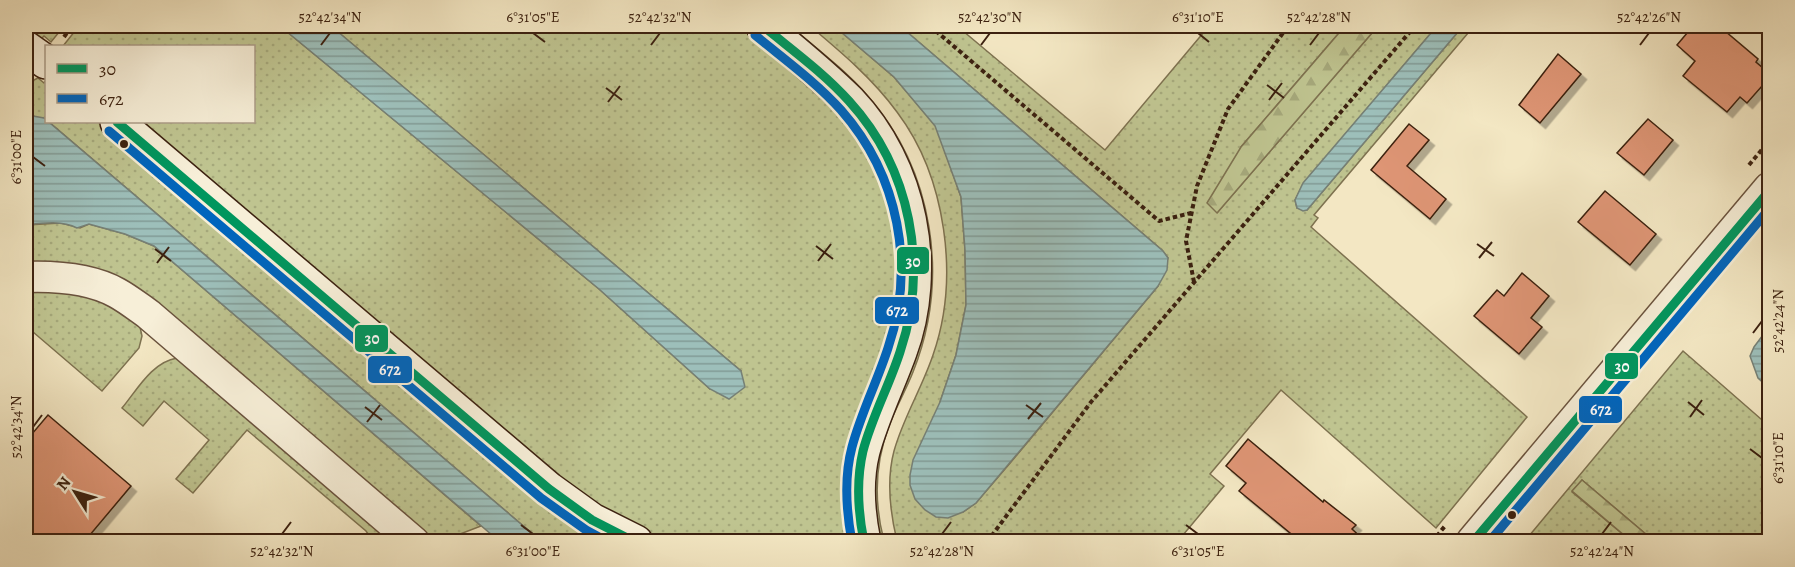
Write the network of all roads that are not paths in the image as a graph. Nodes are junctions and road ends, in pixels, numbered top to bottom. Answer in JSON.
{"nodes":[{"id":1,"x":763,"y":26,"type":"edge"},
{"id":2,"x":26,"y":48,"type":"edge"},
{"id":3,"x":45,"y":61,"type":"edge"},
{"id":4,"x":118,"y":123,"type":"edge"},
{"id":5,"x":1770,"y":189,"type":"edge"},
{"id":6,"x":26,"y":276,"type":"edge"},
{"id":7,"x":414,"y":542,"type":"edge"},
{"id":8,"x":636,"y":542,"type":"edge"},
{"id":9,"x":864,"y":542,"type":"edge"},
{"id":10,"x":1473,"y":542,"type":"edge"}],
"edges":[{"from":1,"to":9,"type":"main road"},
{"from":2,"to":3,"type":"main road"},
{"from":4,"to":8,"type":"main road"},
{"from":5,"to":10,"type":"main road"},
{"from":6,"to":7,"type":"street"}]}
